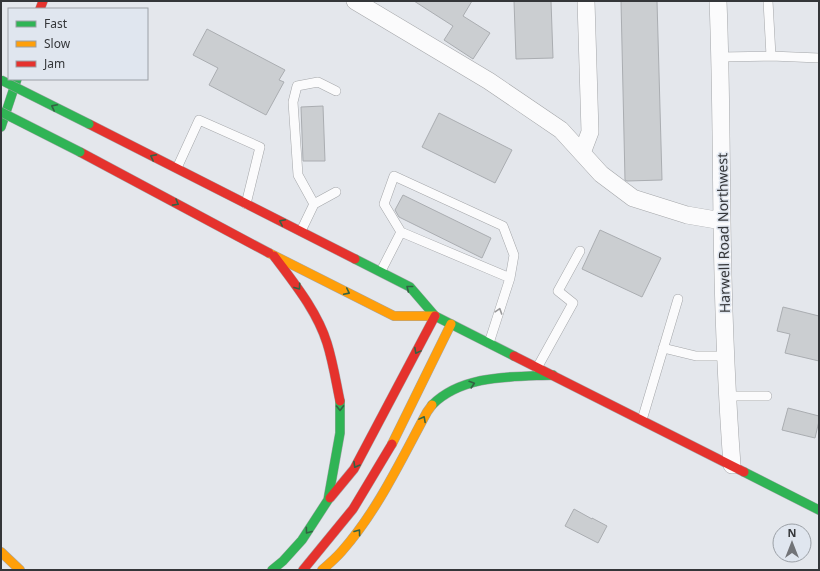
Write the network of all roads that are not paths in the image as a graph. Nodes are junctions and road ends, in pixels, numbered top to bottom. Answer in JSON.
{"nodes":[{"id":1,"x":355,"y":1,"type":"edge"},
{"id":2,"x":586,"y":1,"type":"edge"},
{"id":3,"x":718,"y":1,"type":"edge"},
{"id":4,"x":768,"y":1,"type":"edge"},
{"id":5,"x":771,"y":56,"type":"junction"},
{"id":6,"x":720,"y":57,"type":"junction"},
{"id":7,"x":819,"y":58,"type":"edge"},
{"id":8,"x":1,"y":80,"type":"edge"},
{"id":9,"x":17,"y":80,"type":"edge"},
{"id":10,"x":336,"y":92,"type":"dead end"},
{"id":11,"x":1,"y":112,"type":"edge"},
{"id":12,"x":1,"y":127,"type":"edge"},
{"id":13,"x":582,"y":153,"type":"junction"},
{"id":14,"x":177,"y":170,"type":"junction"},
{"id":15,"x":336,"y":192,"type":"dead end"},
{"id":16,"x":246,"y":204,"type":"junction"},
{"id":17,"x":314,"y":204,"type":"junction"},
{"id":18,"x":722,"y":221,"type":"junction"},
{"id":19,"x":301,"y":231,"type":"junction"},
{"id":20,"x":401,"y":232,"type":"junction"},
{"id":21,"x":580,"y":251,"type":"dead end"},
{"id":22,"x":274,"y":256,"type":"junction"},
{"id":23,"x":381,"y":271,"type":"junction"},
{"id":24,"x":510,"y":278,"type":"junction"},
{"id":25,"x":678,"y":299,"type":"dead end"},
{"id":26,"x":435,"y":316,"type":"junction"},
{"id":27,"x":451,"y":324,"type":"junction"},
{"id":28,"x":489,"y":343,"type":"junction"},
{"id":29,"x":663,"y":348,"type":"junction"},
{"id":30,"x":726,"y":356,"type":"junction"},
{"id":31,"x":538,"y":368,"type":"junction"},
{"id":32,"x":553,"y":375,"type":"junction"},
{"id":33,"x":727,"y":396,"type":"junction"},
{"id":34,"x":767,"y":396,"type":"dead end"},
{"id":35,"x":642,"y":420,"type":"junction"},
{"id":36,"x":732,"y":465,"type":"junction"},
{"id":37,"x":328,"y":500,"type":"junction"},
{"id":38,"x":819,"y":510,"type":"edge"},
{"id":39,"x":1,"y":552,"type":"edge"},
{"id":40,"x":20,"y":570,"type":"edge"},
{"id":41,"x":272,"y":570,"type":"edge"},
{"id":42,"x":303,"y":570,"type":"edge"},
{"id":43,"x":322,"y":570,"type":"edge"}],
"edges":[{"from":1,"to":13,"type":"street"},
{"from":2,"to":13,"type":"street"},
{"from":3,"to":6,"type":"street","name":"Harwell Road Northwest"},
{"from":4,"to":5,"type":"lane"},
{"from":5,"to":6,"type":"lane"},
{"from":5,"to":7,"type":"lane"},
{"from":6,"to":18,"type":"street","name":"Harwell Road Northwest"},
{"from":14,"to":8,"type":"main road","one_way":true,"bridge":true},
{"from":9,"to":12,"type":"main road"},
{"from":10,"to":17,"type":"lane"},
{"from":11,"to":22,"type":"main road","one_way":true,"bridge":true},
{"from":13,"to":18,"type":"street"},
{"from":14,"to":16,"type":"main road"},
{"from":14,"to":16,"type":"lane"},
{"from":15,"to":17,"type":"lane"},
{"from":19,"to":16,"type":"main road","one_way":true},
{"from":17,"to":19,"type":"lane"},
{"from":18,"to":30,"type":"street","name":"Harwell Road Northwest"},
{"from":19,"to":23,"type":"main road"},
{"from":20,"to":23,"type":"lane"},
{"from":20,"to":24,"type":"lane"},
{"from":20,"to":24,"type":"lane"},
{"from":21,"to":31,"type":"lane"},
{"from":22,"to":26,"type":"main road","one_way":true},
{"from":22,"to":37,"type":"main road","one_way":true},
{"from":26,"to":23,"type":"main road","one_way":true},
{"from":28,"to":24,"type":"lane","one_way":true},
{"from":25,"to":29,"type":"lane"},
{"from":26,"to":27,"type":"main road"},
{"from":26,"to":37,"type":"main road","one_way":true},
{"from":27,"to":28,"type":"main road"},
{"from":27,"to":42,"type":"main road"},
{"from":28,"to":31,"type":"main road"},
{"from":29,"to":30,"type":"lane"},
{"from":29,"to":35,"type":"lane"},
{"from":30,"to":33,"type":"street","name":"Harwell Road Northwest"},
{"from":31,"to":32,"type":"main road"},
{"from":32,"to":35,"type":"main road"},
{"from":43,"to":32,"type":"main road","one_way":true},
{"from":33,"to":34,"type":"lane"},
{"from":33,"to":36,"type":"street","name":"Harwell Road Northwest"},
{"from":35,"to":36,"type":"main road"},
{"from":36,"to":38,"type":"main road"},
{"from":37,"to":41,"type":"main road","one_way":true},
{"from":39,"to":40,"type":"main road"}]}
